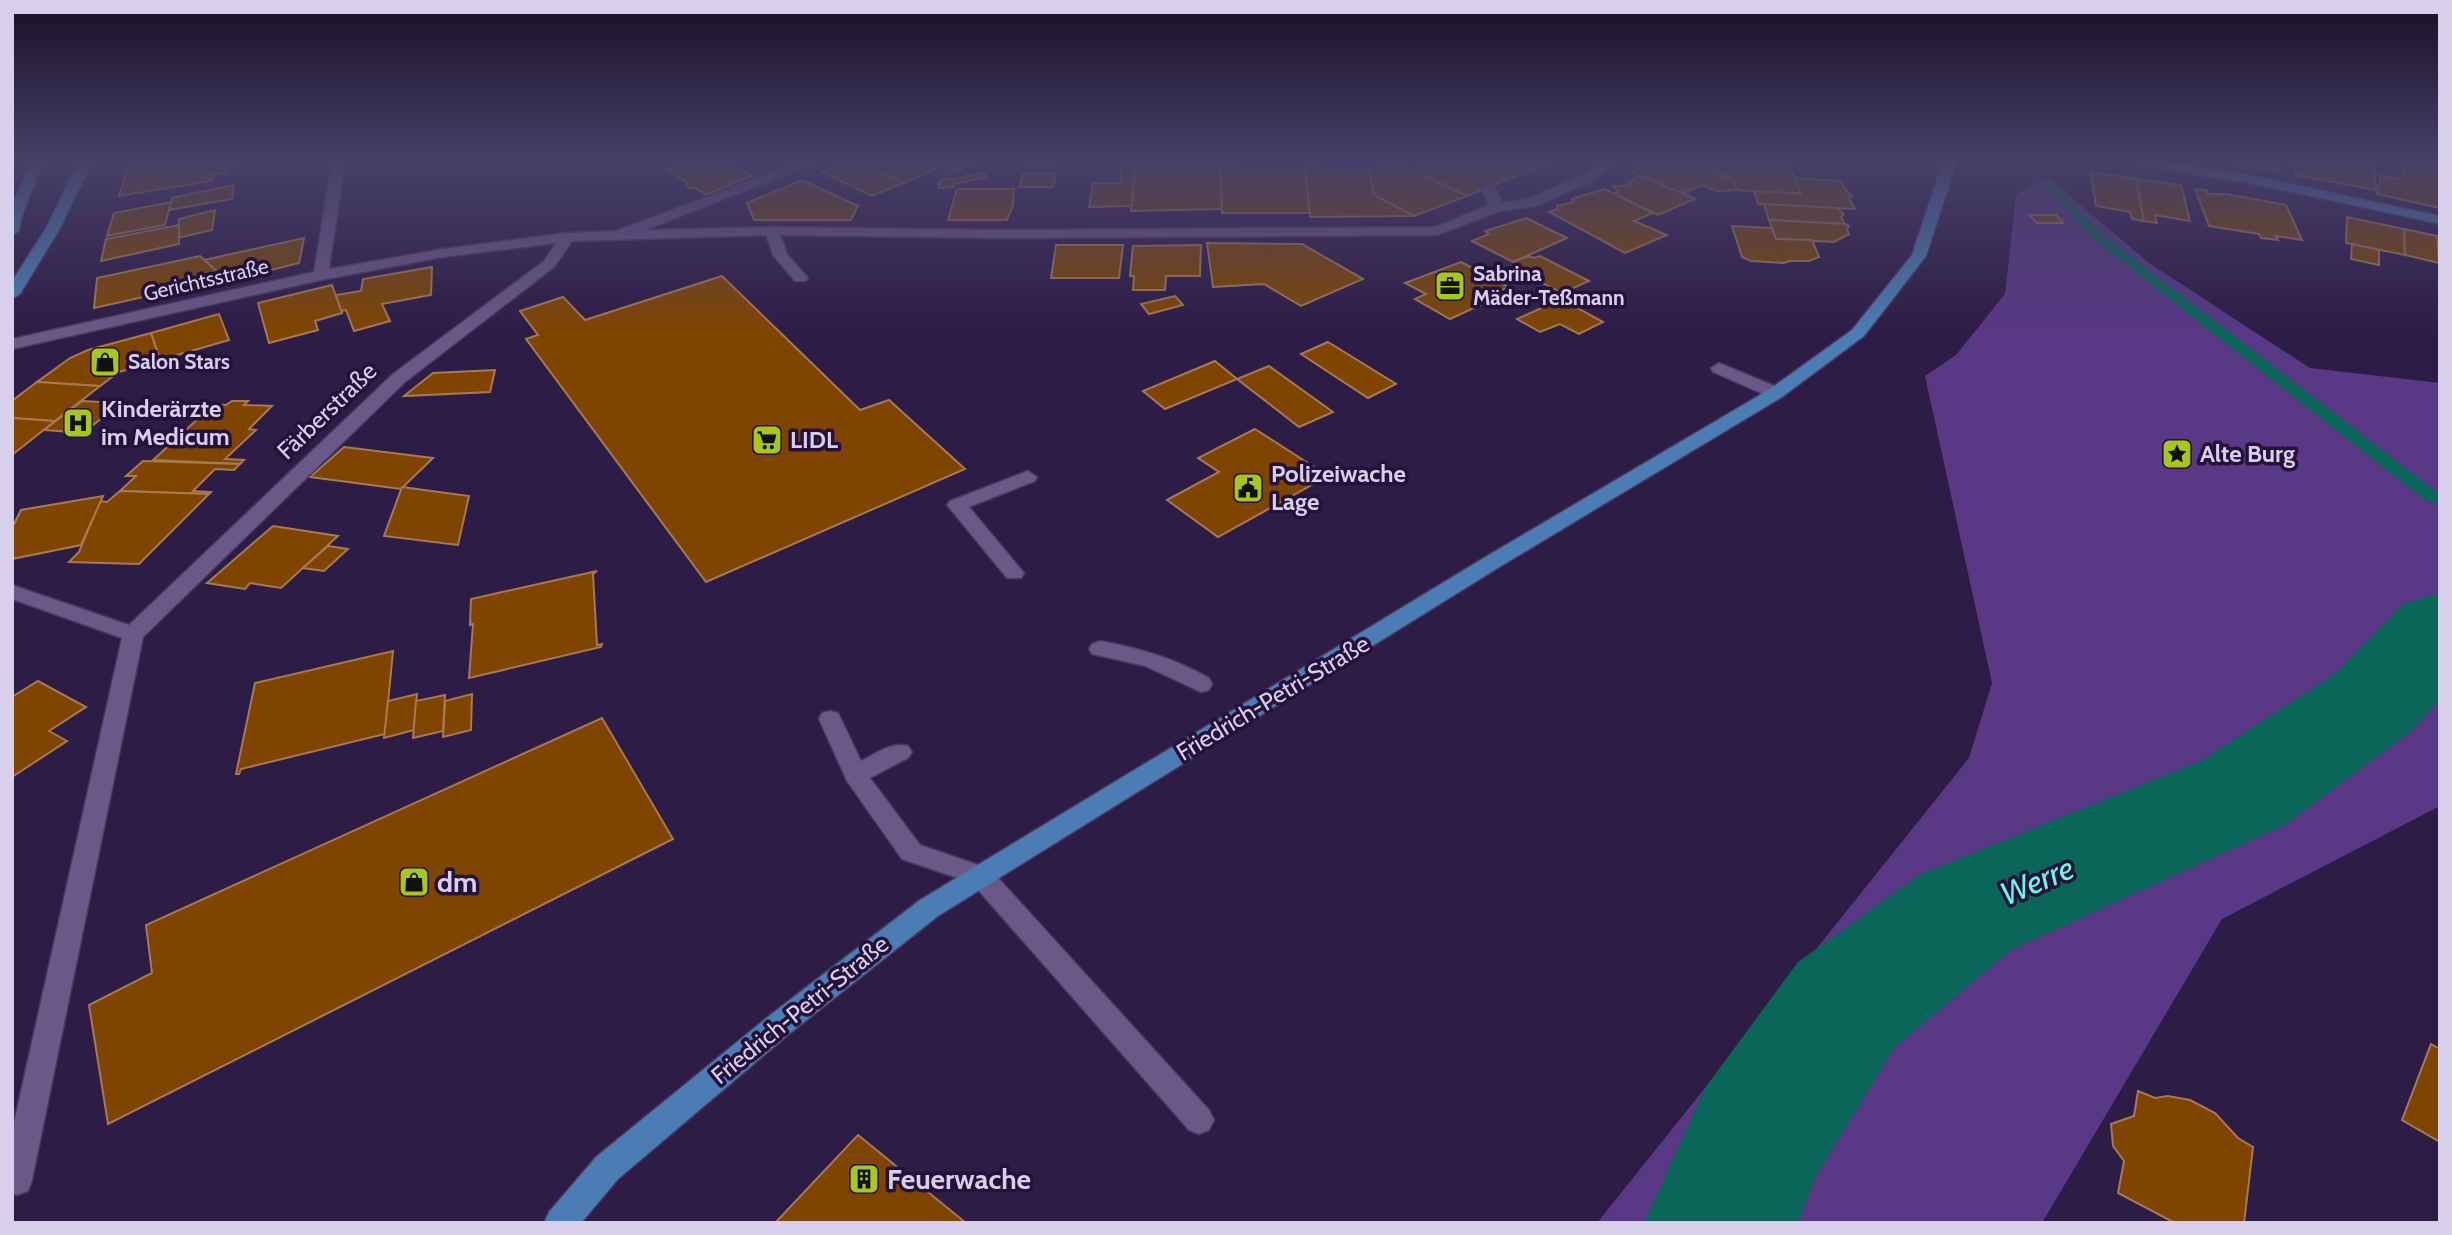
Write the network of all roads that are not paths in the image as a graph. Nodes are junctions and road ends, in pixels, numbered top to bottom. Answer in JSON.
{"nodes":[{"id":1,"x":58,"y":219,"type":"edge"},
{"id":2,"x":329,"y":219,"type":"edge"},
{"id":3,"x":661,"y":219,"type":"edge"},
{"id":4,"x":1468,"y":219,"type":"edge"},
{"id":5,"x":1930,"y":219,"type":"edge"},
{"id":6,"x":772,"y":232,"type":"junction"},
{"id":7,"x":618,"y":235,"type":"junction"},
{"id":8,"x":567,"y":237,"type":"junction"},
{"id":9,"x":321,"y":275,"type":"junction"},
{"id":10,"x":800,"y":278,"type":"dead end"},
{"id":11,"x":12,"y":294,"type":"edge"},
{"id":12,"x":12,"y":344,"type":"edge"},
{"id":13,"x":1719,"y":368,"type":"dead end"},
{"id":14,"x":1776,"y":393,"type":"junction"},
{"id":15,"x":1028,"y":477,"type":"dead end"},
{"id":16,"x":1014,"y":573,"type":"dead end"},
{"id":17,"x":12,"y":592,"type":"edge"},
{"id":18,"x":133,"y":634,"type":"junction"},
{"id":19,"x":1100,"y":649,"type":"dead end"},
{"id":20,"x":1201,"y":684,"type":"dead end"},
{"id":21,"x":830,"y":719,"type":"dead end"},
{"id":22,"x":900,"y":752,"type":"dead end"},
{"id":23,"x":855,"y":775,"type":"junction"},
{"id":24,"x":981,"y":876,"type":"junction"},
{"id":25,"x":1199,"y":1121,"type":"dead end"},
{"id":26,"x":17,"y":1180,"type":"dead end"},
{"id":27,"x":560,"y":1223,"type":"edge"}],
"edges":[{"from":1,"to":11,"type":"main road"},
{"from":2,"to":9,"type":"street"},
{"from":3,"to":7,"type":"street","name":"Gerichtsstraße"},
{"from":4,"to":6,"type":"street"},
{"from":5,"to":14,"type":"main road","name":"Friedrich-Petri-Straße"},
{"from":6,"to":7,"type":"street"},
{"from":6,"to":10,"type":"street"},
{"from":7,"to":8,"type":"street","name":"Gerichtsstraße"},
{"from":8,"to":9,"type":"street","name":"Gerichtsstraße"},
{"from":8,"to":18,"type":"street","name":"Färberstraße"},
{"from":9,"to":12,"type":"street","name":"Gerichtsstraße"},
{"from":13,"to":14,"type":"street"},
{"from":14,"to":24,"type":"main road","name":"Friedrich-Petri-Straße"},
{"from":15,"to":16,"type":"street"},
{"from":17,"to":18,"type":"street"},
{"from":18,"to":26,"type":"street"},
{"from":19,"to":20,"type":"street"},
{"from":21,"to":23,"type":"street"},
{"from":22,"to":23,"type":"street"},
{"from":23,"to":24,"type":"street"},
{"from":24,"to":25,"type":"street"},
{"from":24,"to":27,"type":"main road","name":"Friedrich-Petri-Straße"}]}
